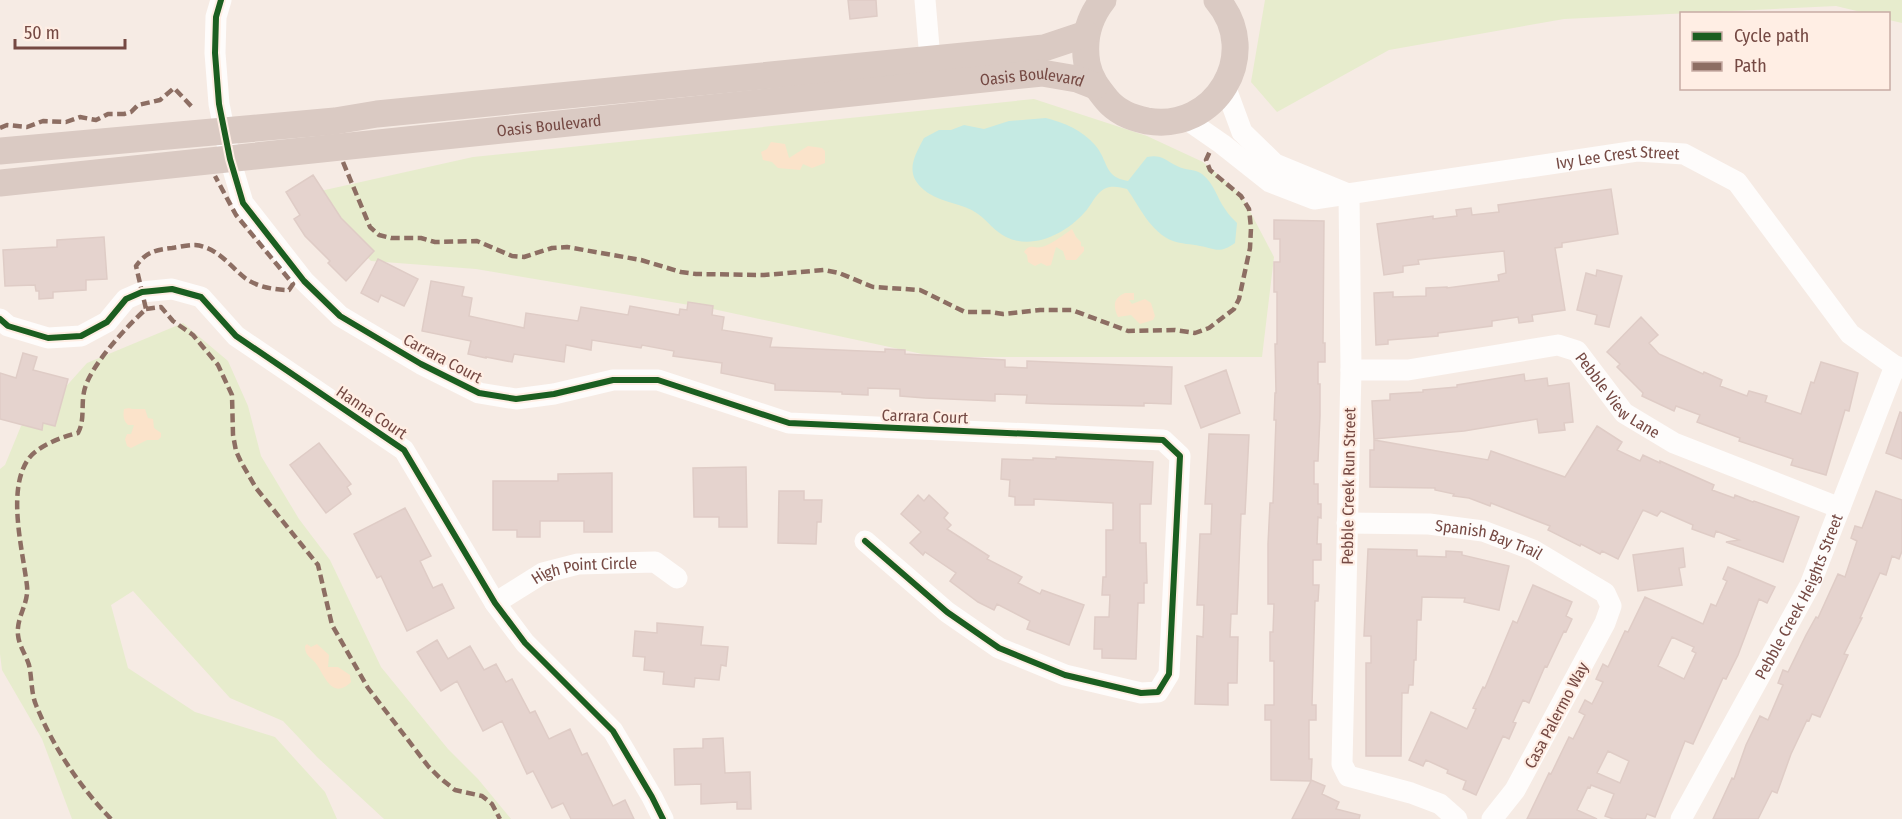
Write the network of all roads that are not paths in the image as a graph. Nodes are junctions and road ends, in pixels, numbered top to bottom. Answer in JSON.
{"nodes":[{"id":1,"x":221,"y":0,"type":"edge"},
{"id":2,"x":925,"y":0,"type":"edge"},
{"id":3,"x":1103,"y":0,"type":"edge"},
{"id":4,"x":1217,"y":0,"type":"edge"},
{"id":5,"x":1235,"y":0,"type":"edge"},
{"id":6,"x":1086,"y":34,"type":"junction"},
{"id":7,"x":1234,"y":34,"type":"junction"},
{"id":8,"x":930,"y":59,"type":"junction"},
{"id":9,"x":1095,"y":86,"type":"junction"},
{"id":10,"x":1225,"y":86,"type":"junction"},
{"id":11,"x":1186,"y":119,"type":"junction"},
{"id":12,"x":224,"y":130,"type":"junction"},
{"id":13,"x":0,"y":151,"type":"edge"},
{"id":14,"x":230,"y":159,"type":"junction"},
{"id":15,"x":0,"y":183,"type":"edge"},
{"id":16,"x":1349,"y":194,"type":"junction"},
{"id":17,"x":0,"y":319,"type":"edge"},
{"id":18,"x":1898,"y":367,"type":"edge"},
{"id":19,"x":1351,"y":370,"type":"junction"},
{"id":20,"x":1840,"y":508,"type":"junction"},
{"id":21,"x":1347,"y":523,"type":"junction"},
{"id":22,"x":866,"y":541,"type":"dead end"},
{"id":23,"x":677,"y":578,"type":"dead end"},
{"id":24,"x":495,"y":603,"type":"junction"},
{"id":25,"x":1611,"y":606,"type":"joint"},
{"id":26,"x":663,"y":819,"type":"edge"},
{"id":27,"x":1457,"y":819,"type":"edge"},
{"id":28,"x":1492,"y":819,"type":"edge"},
{"id":29,"x":1681,"y":819,"type":"edge"}],
"edges":[{"from":1,"to":12,"type":"street","name":"Carrara Court"},
{"from":2,"to":8,"type":"street"},
{"from":3,"to":6,"type":"main road","name":"Oasis Boulevard"},
{"from":4,"to":7,"type":"main road","name":"Oasis Boulevard"},
{"from":5,"to":7,"type":"main road","name":"Oasis Boulevard"},
{"from":6,"to":8,"type":"main road","name":"Oasis Boulevard"},
{"from":6,"to":9,"type":"main road","name":"Oasis Boulevard"},
{"from":7,"to":10,"type":"main road","name":"Oasis Boulevard"},
{"from":8,"to":12,"type":"main road","name":"Oasis Boulevard"},
{"from":9,"to":11,"type":"main road","name":"Oasis Boulevard"},
{"from":9,"to":14,"type":"main road","name":"Oasis Boulevard"},
{"from":10,"to":11,"type":"main road","name":"Oasis Boulevard"},
{"from":10,"to":16,"type":"street"},
{"from":11,"to":16,"type":"street","name":"Ivy Lee Crest Street"},
{"from":12,"to":13,"type":"main road","name":"Oasis Boulevard"},
{"from":12,"to":14,"type":"street","name":"Carrara Court"},
{"from":14,"to":15,"type":"main road","name":"Oasis Boulevard"},
{"from":14,"to":22,"type":"street","name":"Carrara Court"},
{"from":16,"to":18,"type":"street","name":"Ivy Lee Crest Street"},
{"from":16,"to":19,"type":"street","name":"Pebble Creek Run Street"},
{"from":17,"to":24,"type":"street","name":"Hanna Court"},
{"from":18,"to":20,"type":"street","name":"Pebble Creek Heights Street"},
{"from":19,"to":20,"type":"street","name":"Pebble View Lane"},
{"from":19,"to":21,"type":"street","name":"Pebble Creek Run Street"},
{"from":20,"to":29,"type":"street","name":"Pebble Creek Heights Street"},
{"from":21,"to":25,"type":"street","name":"Spanish Bay Trail"},
{"from":21,"to":27,"type":"street","name":"Pebble Creek Run Street"},
{"from":23,"to":24,"type":"street","name":"High Point Circle"},
{"from":24,"to":26,"type":"street","name":"Hanna Court"},
{"from":25,"to":28,"type":"street","name":"Casa Palermo Way"}]}
